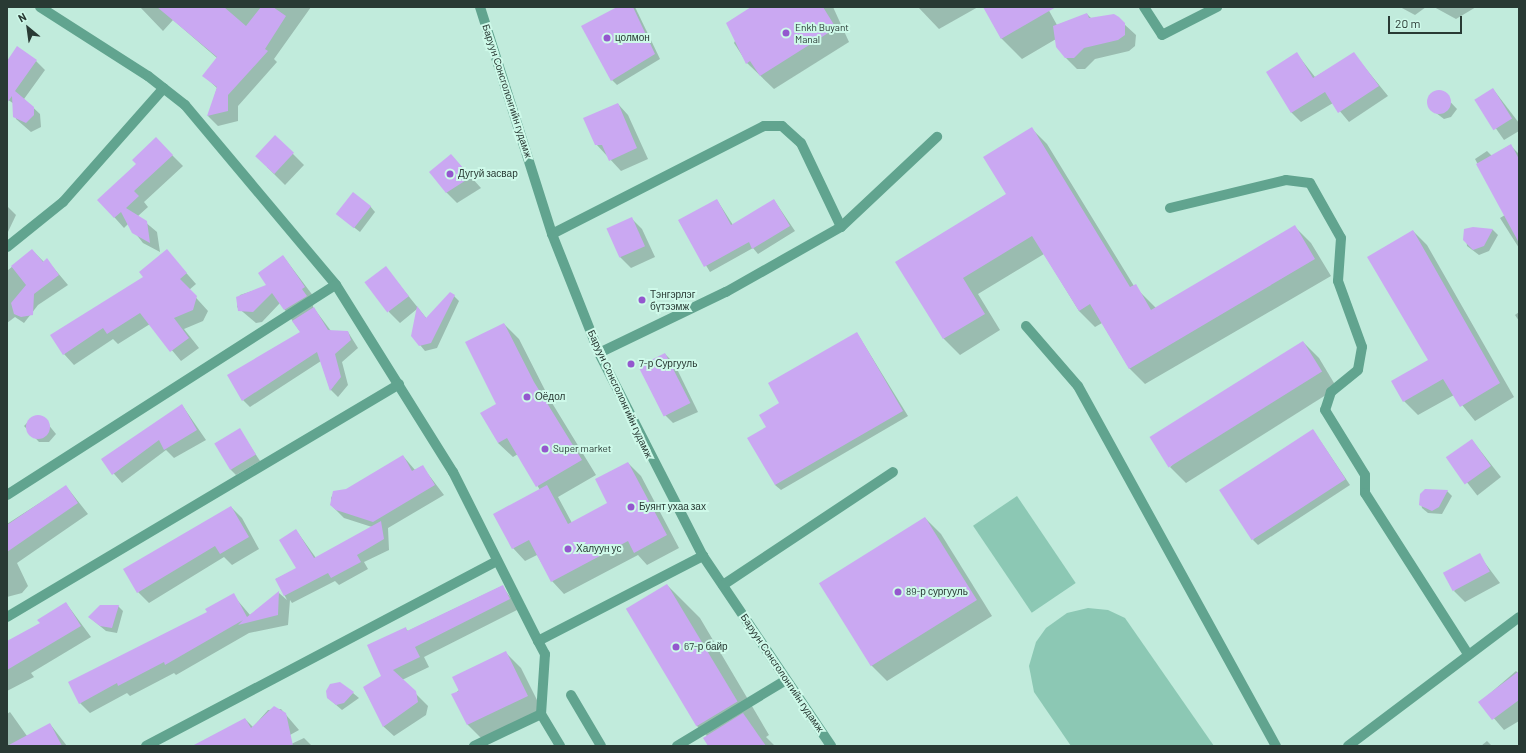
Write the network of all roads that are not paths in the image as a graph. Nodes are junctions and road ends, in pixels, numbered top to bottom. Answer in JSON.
{"nodes":[{"id":1,"x":40,"y":7,"type":"edge"},
{"id":2,"x":480,"y":7,"type":"edge"},
{"id":3,"x":1144,"y":7,"type":"edge"},
{"id":4,"x":1217,"y":7,"type":"edge"},
{"id":5,"x":164,"y":88,"type":"junction"},
{"id":6,"x":937,"y":137,"type":"dead end"},
{"id":7,"x":1170,"y":208,"type":"dead end"},
{"id":8,"x":841,"y":227,"type":"junction"},
{"id":9,"x":552,"y":234,"type":"junction"},
{"id":10,"x":7,"y":247,"type":"edge"},
{"id":11,"x":336,"y":285,"type":"junction"},
{"id":12,"x":1026,"y":326,"type":"dead end"},
{"id":13,"x":599,"y":353,"type":"junction"},
{"id":14,"x":399,"y":384,"type":"junction"},
{"id":15,"x":893,"y":472,"type":"dead end"},
{"id":16,"x":7,"y":495,"type":"edge"},
{"id":17,"x":703,"y":556,"type":"junction"},
{"id":18,"x":496,"y":561,"type":"junction"},
{"id":19,"x":723,"y":585,"type":"junction"},
{"id":20,"x":7,"y":617,"type":"edge"},
{"id":21,"x":1519,"y":617,"type":"edge"},
{"id":22,"x":538,"y":641,"type":"junction"},
{"id":23,"x":1468,"y":654,"type":"junction"},
{"id":24,"x":786,"y":680,"type":"junction"},
{"id":25,"x":570,"y":695,"type":"dead end"},
{"id":26,"x":541,"y":714,"type":"junction"},
{"id":27,"x":146,"y":746,"type":"edge"},
{"id":28,"x":474,"y":746,"type":"edge"},
{"id":29,"x":560,"y":746,"type":"edge"},
{"id":30,"x":601,"y":746,"type":"edge"},
{"id":31,"x":677,"y":746,"type":"edge"},
{"id":32,"x":831,"y":746,"type":"edge"},
{"id":33,"x":1276,"y":746,"type":"edge"},
{"id":34,"x":1348,"y":746,"type":"edge"}],
"edges":[{"from":1,"to":5,"type":"street"},
{"from":2,"to":9,"type":"street","name":"Баруун Сонсголонгийн гудамж"},
{"from":3,"to":4,"type":"street"},
{"from":5,"to":10,"type":"street"},
{"from":5,"to":11,"type":"street"},
{"from":6,"to":8,"type":"street"},
{"from":7,"to":23,"type":"street"},
{"from":8,"to":9,"type":"street"},
{"from":8,"to":13,"type":"street"},
{"from":9,"to":13,"type":"street","name":"Баруун Сонсголонгийн гудамж"},
{"from":11,"to":14,"type":"street"},
{"from":11,"to":16,"type":"street"},
{"from":12,"to":33,"type":"street"},
{"from":13,"to":17,"type":"street","name":"Баруун Сонсголонгийн гудамж"},
{"from":14,"to":18,"type":"street"},
{"from":14,"to":20,"type":"street"},
{"from":15,"to":19,"type":"street"},
{"from":17,"to":19,"type":"street","name":"Баруун Сонсголонгийн гудамж"},
{"from":17,"to":22,"type":"street"},
{"from":18,"to":22,"type":"street"},
{"from":18,"to":27,"type":"street"},
{"from":19,"to":24,"type":"street","name":"Баруун Сонсголонгийн гудамж"},
{"from":21,"to":23,"type":"street"},
{"from":22,"to":26,"type":"street"},
{"from":23,"to":34,"type":"street"},
{"from":24,"to":31,"type":"street"},
{"from":24,"to":32,"type":"street","name":"Баруун Сонсголонгийн гудамж"},
{"from":25,"to":30,"type":"street"},
{"from":26,"to":28,"type":"street"},
{"from":26,"to":29,"type":"street"}]}
